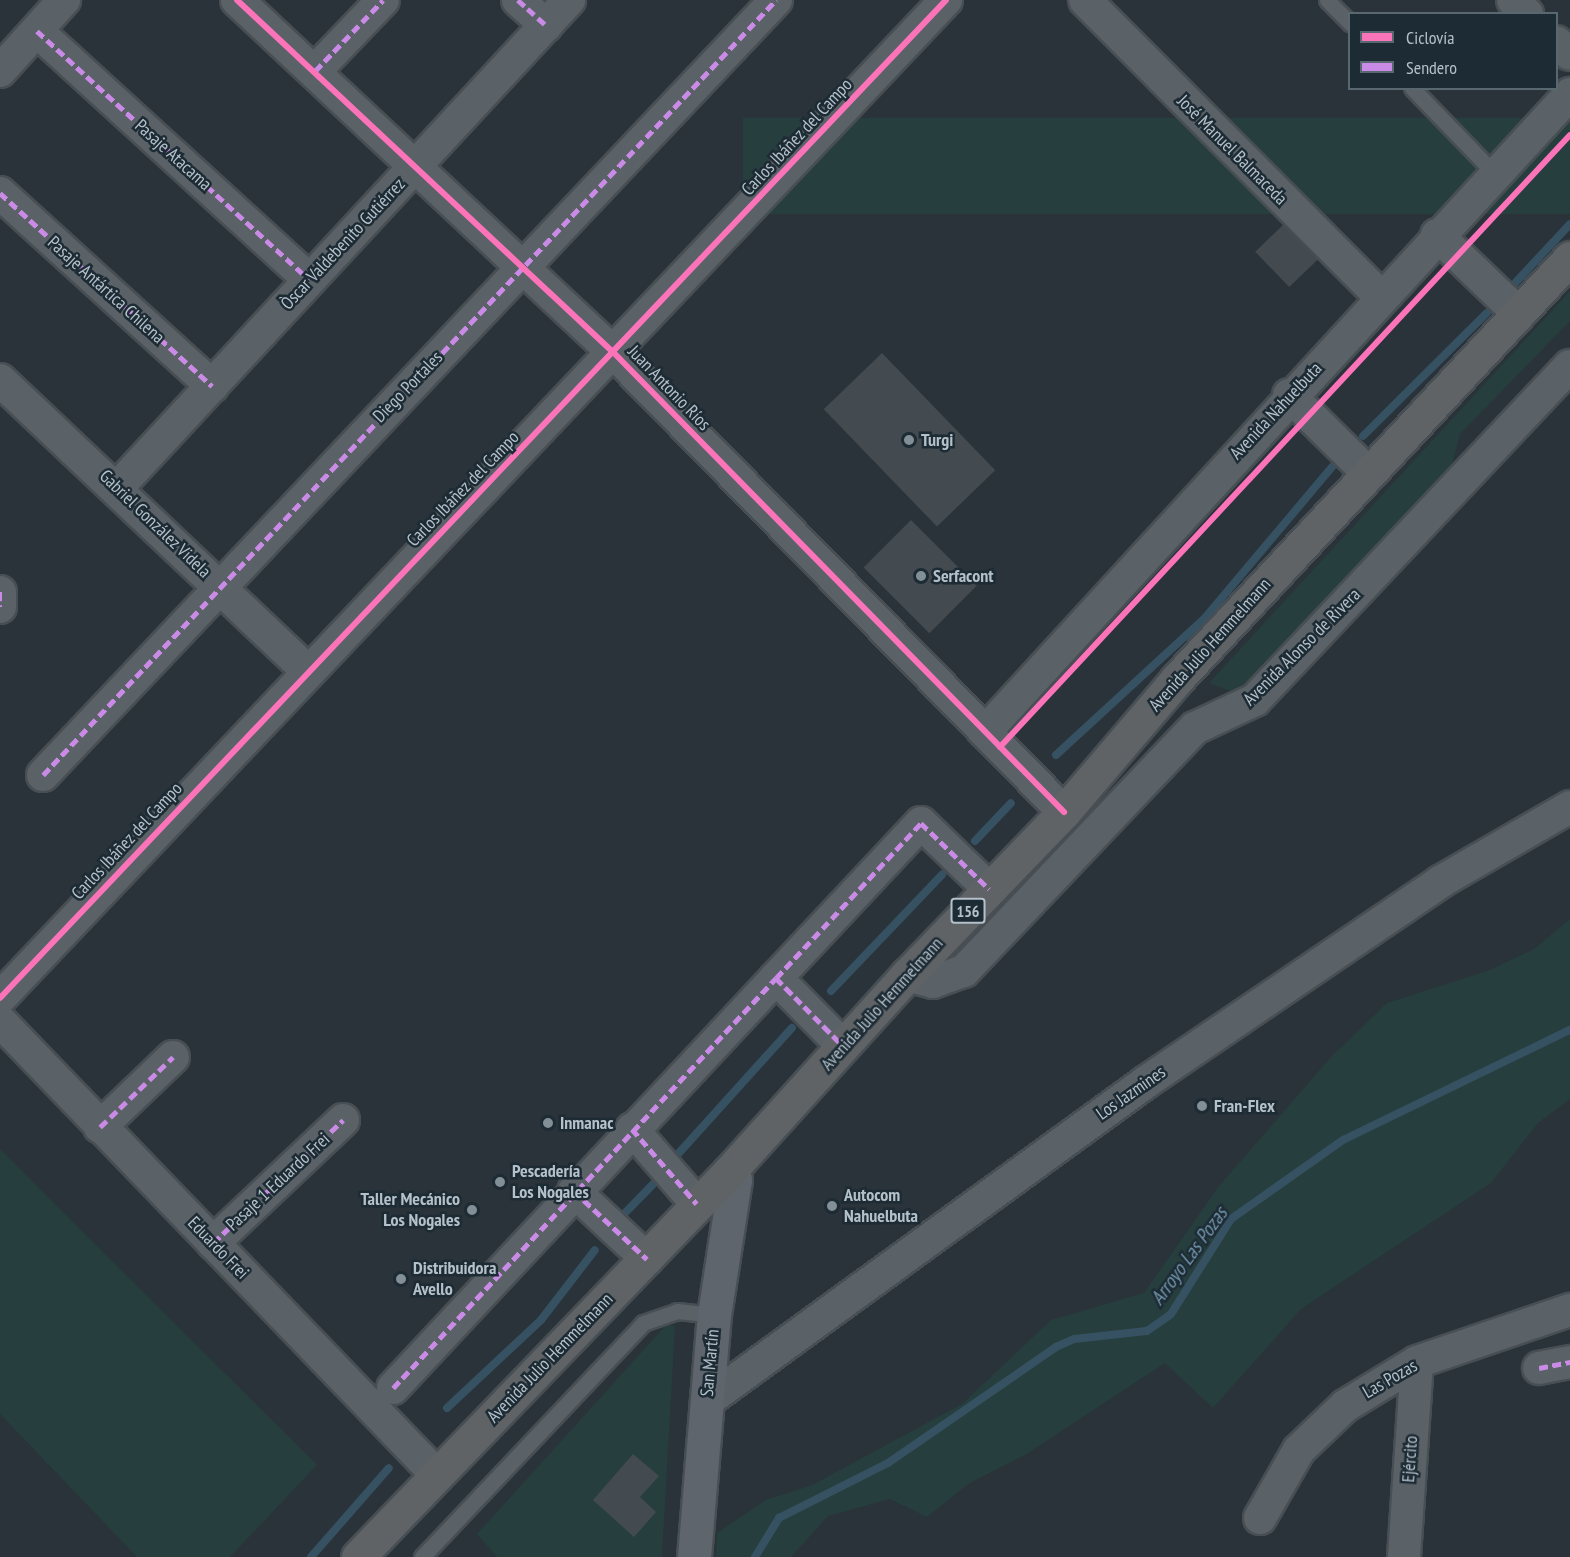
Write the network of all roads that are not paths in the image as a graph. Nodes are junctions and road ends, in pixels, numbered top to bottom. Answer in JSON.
{"nodes":[{"id":1,"x":64,"y":0,"type":"edge"},
{"id":2,"x":237,"y":0,"type":"edge"},
{"id":3,"x":383,"y":0,"type":"edge"},
{"id":4,"x":518,"y":0,"type":"edge"},
{"id":5,"x":569,"y":0,"type":"edge"},
{"id":6,"x":776,"y":0,"type":"edge"},
{"id":7,"x":946,"y":0,"type":"edge"},
{"id":8,"x":1084,"y":0,"type":"edge"},
{"id":9,"x":1328,"y":0,"type":"edge"},
{"id":10,"x":1513,"y":0,"type":"edge"},
{"id":11,"x":1525,"y":12,"type":"edge"},
{"id":12,"x":1348,"y":21,"type":"edge"},
{"id":13,"x":546,"y":25,"type":"junction"},
{"id":14,"x":37,"y":31,"type":"junction"},
{"id":15,"x":1558,"y":43,"type":"edge"},
{"id":16,"x":1570,"y":54,"type":"edge"},
{"id":17,"x":0,"y":71,"type":"edge"},
{"id":18,"x":315,"y":71,"type":"junction"},
{"id":19,"x":1414,"y":90,"type":"edge"},
{"id":20,"x":1570,"y":94,"type":"edge"},
{"id":21,"x":416,"y":165,"type":"junction"},
{"id":22,"x":1493,"y":172,"type":"junction"},
{"id":23,"x":0,"y":193,"type":"edge"},
{"id":24,"x":1437,"y":235,"type":"junction"},
{"id":25,"x":1570,"y":258,"type":"edge"},
{"id":26,"x":523,"y":266,"type":"junction"},
{"id":27,"x":310,"y":280,"type":"junction"},
{"id":28,"x":1382,"y":298,"type":"junction"},
{"id":29,"x":1519,"y":314,"type":"junction"},
{"id":30,"x":614,"y":353,"type":"junction"},
{"id":31,"x":1570,"y":366,"type":"edge"},
{"id":32,"x":0,"y":380,"type":"edge"},
{"id":33,"x":212,"y":386,"type":"junction"},
{"id":34,"x":1289,"y":395,"type":"junction"},
{"id":35,"x":1369,"y":474,"type":"junction"},
{"id":36,"x":118,"y":487,"type":"junction"},
{"id":37,"x":218,"y":586,"type":"junction"},
{"id":38,"x":0,"y":592,"type":"edge"},
{"id":39,"x":0,"y":608,"type":"edge"},
{"id":40,"x":308,"y":671,"type":"junction"},
{"id":41,"x":985,"y":732,"type":"junction"},
{"id":42,"x":43,"y":775,"type":"dead end"},
{"id":43,"x":1570,"y":807,"type":"edge"},
{"id":44,"x":1064,"y":812,"type":"junction"},
{"id":45,"x":989,"y":889,"type":"junction"},
{"id":46,"x":907,"y":975,"type":"junction"},
{"id":47,"x":776,"y":978,"type":"junction"},
{"id":48,"x":0,"y":998,"type":"edge"},
{"id":49,"x":0,"y":1021,"type":"edge"},
{"id":50,"x":843,"y":1047,"type":"junction"},
{"id":51,"x":173,"y":1057,"type":"dead end"},
{"id":52,"x":343,"y":1120,"type":"dead end"},
{"id":53,"x":100,"y":1127,"type":"junction"},
{"id":54,"x":632,"y":1129,"type":"junction"},
{"id":55,"x":729,"y":1172,"type":"junction"},
{"id":56,"x":574,"y":1191,"type":"junction"},
{"id":57,"x":697,"y":1204,"type":"junction"},
{"id":58,"x":213,"y":1243,"type":"junction"},
{"id":59,"x":647,"y":1260,"type":"junction"},
{"id":60,"x":1570,"y":1310,"type":"edge"},
{"id":61,"x":714,"y":1315,"type":"junction"},
{"id":62,"x":1417,"y":1362,"type":"junction"},
{"id":63,"x":1570,"y":1362,"type":"edge"},
{"id":64,"x":1539,"y":1368,"type":"dead end"},
{"id":65,"x":393,"y":1388,"type":"dead end"},
{"id":66,"x":707,"y":1401,"type":"junction"},
{"id":67,"x":436,"y":1474,"type":"junction"},
{"id":68,"x":1260,"y":1518,"type":"dead end"},
{"id":69,"x":358,"y":1557,"type":"edge"},
{"id":70,"x":422,"y":1557,"type":"edge"},
{"id":71,"x":694,"y":1557,"type":"edge"},
{"id":72,"x":1404,"y":1557,"type":"edge"}],
"edges":[{"from":1,"to":14,"type":"street"},
{"from":2,"to":18,"type":"street","name":"Juan Antonio Ríos"},
{"from":3,"to":18,"type":"street"},
{"from":4,"to":13,"type":"street"},
{"from":5,"to":13,"type":"street","name":"Òscar Valdebenito Gutiérrez"},
{"from":6,"to":26,"type":"street","name":"Diego Portales"},
{"from":7,"to":30,"type":"street","name":"Carlos Ibáñez del Campo"},
{"from":8,"to":28,"type":"street","name":"José Manuel Balmaceda"},
{"from":9,"to":12,"type":"lane"},
{"from":10,"to":11,"type":"street"},
{"from":13,"to":21,"type":"street","name":"Òscar Valdebenito Gutiérrez"},
{"from":14,"to":17,"type":"street"},
{"from":14,"to":27,"type":"street","name":"Pasaje Atacama"},
{"from":15,"to":16,"type":"street"},
{"from":18,"to":21,"type":"street","name":"Juan Antonio Ríos"},
{"from":19,"to":22,"type":"lane"},
{"from":20,"to":22,"type":"street","name":"Avenida Nahuelbuta"},
{"from":21,"to":26,"type":"street","name":"Juan Antonio Ríos"},
{"from":21,"to":27,"type":"street","name":"Òscar Valdebenito Gutiérrez"},
{"from":22,"to":24,"type":"street","name":"Avenida Nahuelbuta"},
{"from":23,"to":33,"type":"street","name":"Pasaje Antártica Chilena"},
{"from":24,"to":28,"type":"street","name":"Avenida Nahuelbuta"},
{"from":24,"to":29,"type":"street"},
{"from":25,"to":29,"type":"highway","name":"Avenida Julio Hemmelmann","number":"156"},
{"from":26,"to":30,"type":"street","name":"Juan Antonio Ríos"},
{"from":26,"to":37,"type":"street","name":"Diego Portales"},
{"from":27,"to":33,"type":"street","name":"Òscar Valdebenito Gutiérrez"},
{"from":28,"to":34,"type":"street","name":"Avenida Nahuelbuta"},
{"from":29,"to":35,"type":"highway","name":"Avenida Julio Hemmelmann","number":"156"},
{"from":30,"to":40,"type":"street","name":"Carlos Ibáñez del Campo"},
{"from":30,"to":41,"type":"street","name":"Juan Antonio Ríos"},
{"from":31,"to":46,"type":"street","name":"Avenida Alonso de Rivera"},
{"from":32,"to":36,"type":"street","name":"Gabriel González Videla"},
{"from":33,"to":36,"type":"street","name":"Òscar Valdebenito Gutiérrez"},
{"from":34,"to":35,"type":"street"},
{"from":34,"to":41,"type":"street","name":"Avenida Nahuelbuta"},
{"from":35,"to":44,"type":"highway","name":"Avenida Julio Hemmelmann","number":"156"},
{"from":36,"to":37,"type":"street","name":"Gabriel González Videla"},
{"from":37,"to":40,"type":"street","name":"Gabriel González Videla"},
{"from":37,"to":42,"type":"street","name":"Diego Portales"},
{"from":38,"to":39,"type":"street"},
{"from":40,"to":48,"type":"street","name":"Carlos Ibáñez del Campo"},
{"from":41,"to":44,"type":"street","name":"Juan Antonio Ríos"},
{"from":43,"to":66,"type":"street","name":"Los Jazmines"},
{"from":44,"to":45,"type":"highway","name":"Avenida Julio Hemmelmann","number":"156"},
{"from":45,"to":46,"type":"highway","name":"Avenida Julio Hemmelmann","number":"156"},
{"from":45,"to":47,"type":"street"},
{"from":46,"to":50,"type":"highway","name":"Avenida Julio Hemmelmann","number":"156"},
{"from":47,"to":50,"type":"street"},
{"from":47,"to":54,"type":"street"},
{"from":49,"to":53,"type":"street","name":"Eduardo Frei"},
{"from":50,"to":55,"type":"highway","name":"Avenida Julio Hemmelmann","number":"156"},
{"from":51,"to":53,"type":"street"},
{"from":52,"to":58,"type":"street","name":"Pasaje 1 Eduardo Frei"},
{"from":53,"to":58,"type":"street","name":"Eduardo Frei"},
{"from":54,"to":56,"type":"street"},
{"from":54,"to":57,"type":"street"},
{"from":55,"to":57,"type":"highway","name":"Avenida Julio Hemmelmann","number":"156"},
{"from":55,"to":61,"type":"street","name":"San Martín"},
{"from":56,"to":59,"type":"street"},
{"from":56,"to":65,"type":"street"},
{"from":57,"to":59,"type":"highway","name":"Avenida Julio Hemmelmann","number":"156"},
{"from":58,"to":67,"type":"street","name":"Eduardo Frei"},
{"from":59,"to":67,"type":"highway","name":"Avenida Julio Hemmelmann","number":"156"},
{"from":60,"to":62,"type":"street","name":"Las Pozas"},
{"from":61,"to":66,"type":"street","name":"San Martín"},
{"from":61,"to":70,"type":"lane"},
{"from":62,"to":68,"type":"street","name":"Las Pozas"},
{"from":62,"to":72,"type":"street","name":"Ejército"},
{"from":63,"to":64,"type":"street"},
{"from":66,"to":71,"type":"street","name":"San Martín"},
{"from":67,"to":69,"type":"highway","name":"Avenida Julio Hemmelmann","number":"156"}]}
